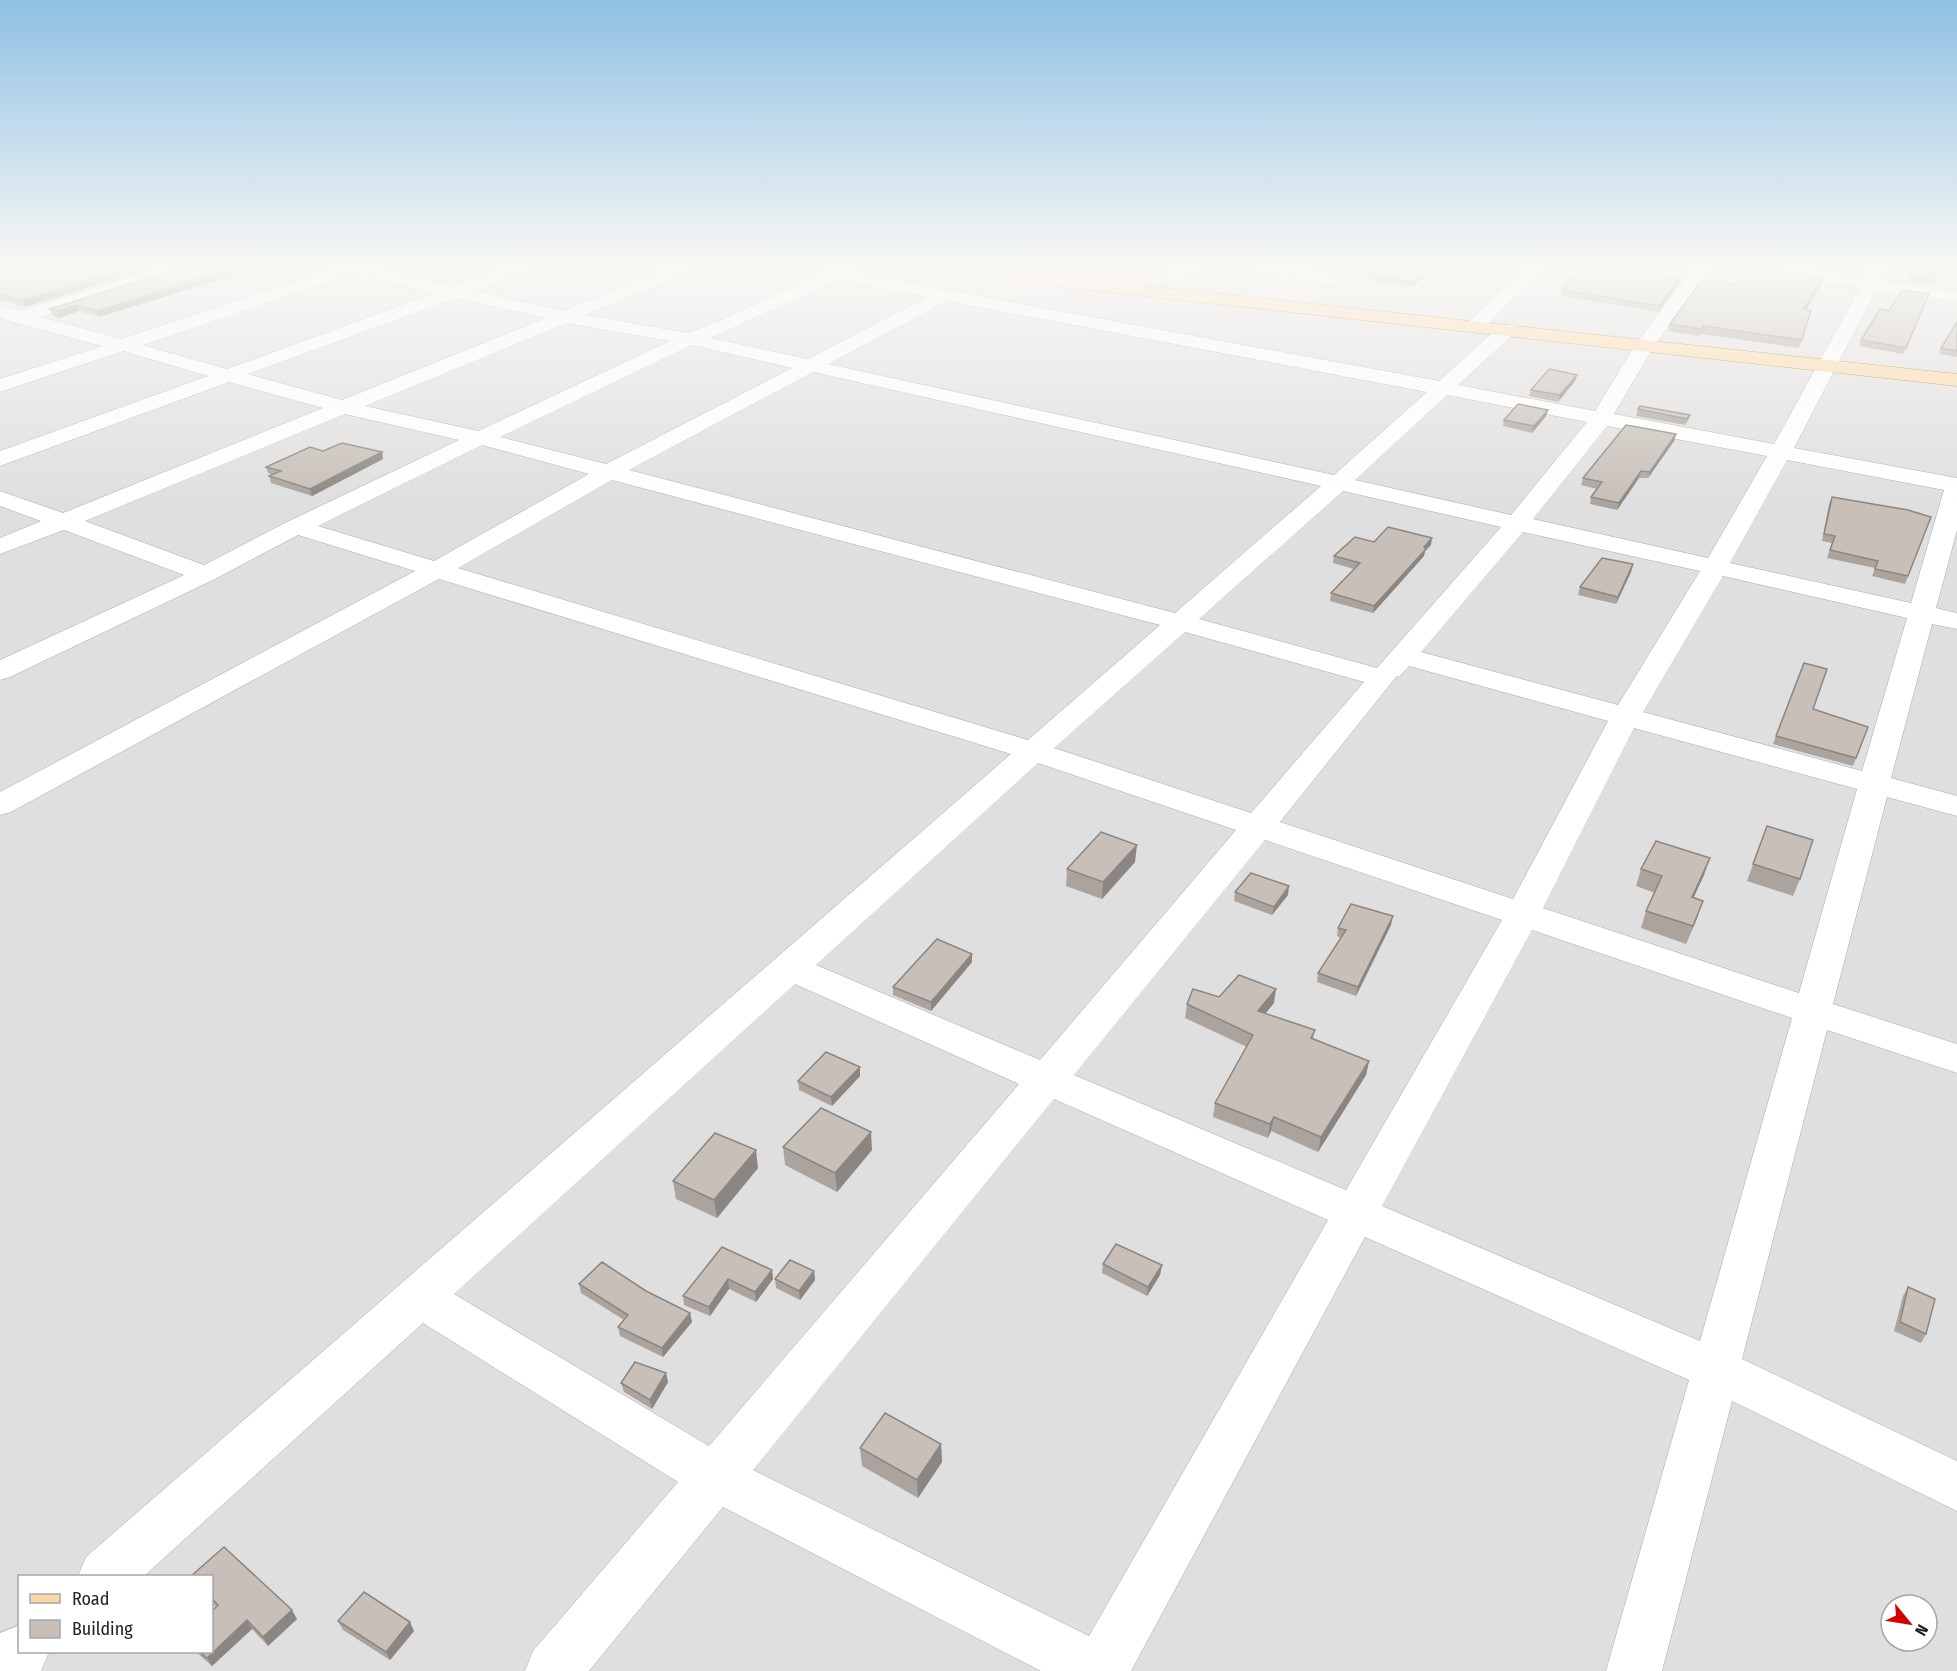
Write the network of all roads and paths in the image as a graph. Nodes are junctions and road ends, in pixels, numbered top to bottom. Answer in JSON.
{"nodes":[{"id":1,"x":117,"y":347,"type":"edge"},
{"id":2,"x":130,"y":347,"type":"edge"},
{"id":3,"x":309,"y":347,"type":"edge"},
{"id":4,"x":491,"y":347,"type":"edge"},
{"id":5,"x":673,"y":347,"type":"edge"},
{"id":6,"x":726,"y":347,"type":"edge"},
{"id":7,"x":847,"y":347,"type":"edge"},
{"id":8,"x":1223,"y":347,"type":"edge"},
{"id":9,"x":1476,"y":347,"type":"edge"},
{"id":10,"x":1644,"y":347,"type":"edge"},
{"id":11,"x":1662,"y":347,"type":"edge"},
{"id":12,"x":1839,"y":347,"type":"edge"},
{"id":13,"x":811,"y":366,"type":"junction"},
{"id":14,"x":1829,"y":366,"type":"junction"},
{"id":15,"x":231,"y":376,"type":"junction"},
{"id":16,"x":1957,"y":380,"type":"edge"},
{"id":17,"x":0,"y":386,"type":"edge"},
{"id":18,"x":1443,"y":388,"type":"junction"},
{"id":19,"x":342,"y":407,"type":"junction"},
{"id":20,"x":1601,"y":418,"type":"junction"},
{"id":21,"x":480,"y":438,"type":"junction"},
{"id":22,"x":1780,"y":452,"type":"junction"},
{"id":23,"x":0,"y":459,"type":"edge"},
{"id":24,"x":609,"y":472,"type":"junction"},
{"id":25,"x":1339,"y":483,"type":"junction"},
{"id":26,"x":1957,"y":485,"type":"edge"},
{"id":27,"x":0,"y":498,"type":"edge"},
{"id":28,"x":64,"y":522,"type":"junction"},
{"id":29,"x":1518,"y":522,"type":"junction"},
{"id":30,"x":296,"y":527,"type":"junction"},
{"id":31,"x":0,"y":548,"type":"edge"},
{"id":32,"x":1716,"y":566,"type":"junction"},
{"id":33,"x":436,"y":570,"type":"junction"},
{"id":34,"x":206,"y":574,"type":"junction"},
{"id":35,"x":1940,"y":617,"type":"edge"},
{"id":36,"x":1179,"y":622,"type":"junction"},
{"id":37,"x":1393,"y":667,"type":"junction"},
{"id":38,"x":0,"y":671,"type":"edge"},
{"id":39,"x":1625,"y":717,"type":"junction"},
{"id":40,"x":1034,"y":751,"type":"junction"},
{"id":41,"x":1874,"y":784,"type":"junction"},
{"id":42,"x":0,"y":805,"type":"edge"},
{"id":43,"x":1957,"y":806,"type":"edge"},
{"id":44,"x":1259,"y":825,"type":"junction"},
{"id":45,"x":1523,"y":913,"type":"junction"},
{"id":46,"x":790,"y":968,"type":"junction"},
{"id":47,"x":1814,"y":1011,"type":"junction"},
{"id":48,"x":1957,"y":1059,"type":"edge"},
{"id":49,"x":1046,"y":1081,"type":"junction"},
{"id":50,"x":1355,"y":1214,"type":"junction"},
{"id":51,"x":419,"y":1297,"type":"junction"},
{"id":52,"x":1717,"y":1370,"type":"junction"},
{"id":53,"x":715,"y":1477,"type":"junction"},
{"id":54,"x":1957,"y":1487,"type":"edge"},
{"id":55,"x":106,"y":1575,"type":"edge"},
{"id":56,"x":20,"y":1653,"type":"edge"},
{"id":57,"x":0,"y":1670,"type":"edge"},
{"id":58,"x":553,"y":1671,"type":"edge"},
{"id":59,"x":1100,"y":1671,"type":"edge"},
{"id":60,"x":1634,"y":1671,"type":"edge"}],
"edges":[{"from":1,"to":17,"type":"street"},
{"from":2,"to":15,"type":"street"},
{"from":3,"to":15,"type":"street"},
{"from":4,"to":19,"type":"street"},
{"from":5,"to":21,"type":"street"},
{"from":6,"to":13,"type":"street"},
{"from":7,"to":13,"type":"street"},
{"from":8,"to":18,"type":"street"},
{"from":9,"to":18,"type":"street"},
{"from":10,"to":20,"type":"street"},
{"from":11,"to":14,"type":"main road"},
{"from":12,"to":14,"type":"street"},
{"from":13,"to":24,"type":"street"},
{"from":13,"to":25,"type":"street"},
{"from":14,"to":16,"type":"main road"},
{"from":14,"to":22,"type":"street"},
{"from":15,"to":19,"type":"street"},
{"from":15,"to":23,"type":"street"},
{"from":18,"to":20,"type":"street"},
{"from":18,"to":25,"type":"street"},
{"from":19,"to":21,"type":"street"},
{"from":19,"to":28,"type":"street"},
{"from":20,"to":22,"type":"street"},
{"from":20,"to":29,"type":"street"},
{"from":21,"to":24,"type":"street"},
{"from":21,"to":30,"type":"street"},
{"from":22,"to":26,"type":"street"},
{"from":22,"to":32,"type":"street"},
{"from":24,"to":33,"type":"street"},
{"from":24,"to":36,"type":"street"},
{"from":25,"to":29,"type":"street"},
{"from":25,"to":36,"type":"street"},
{"from":26,"to":35,"type":"street"},
{"from":27,"to":28,"type":"street"},
{"from":28,"to":31,"type":"street"},
{"from":28,"to":34,"type":"street"},
{"from":29,"to":32,"type":"street"},
{"from":29,"to":37,"type":"street"},
{"from":30,"to":33,"type":"street"},
{"from":30,"to":34,"type":"street"},
{"from":32,"to":35,"type":"street"},
{"from":32,"to":39,"type":"street"},
{"from":33,"to":40,"type":"street"},
{"from":33,"to":42,"type":"street"},
{"from":34,"to":38,"type":"street"},
{"from":35,"to":41,"type":"street"},
{"from":36,"to":37,"type":"street"},
{"from":36,"to":40,"type":"street"},
{"from":37,"to":39,"type":"street"},
{"from":37,"to":44,"type":"street"},
{"from":39,"to":41,"type":"street"},
{"from":39,"to":45,"type":"street"},
{"from":40,"to":44,"type":"street"},
{"from":40,"to":46,"type":"street"},
{"from":41,"to":43,"type":"street"},
{"from":41,"to":47,"type":"street"},
{"from":44,"to":45,"type":"street"},
{"from":44,"to":49,"type":"street"},
{"from":45,"to":47,"type":"street"},
{"from":45,"to":50,"type":"street"},
{"from":46,"to":49,"type":"street"},
{"from":46,"to":51,"type":"street"},
{"from":47,"to":48,"type":"street"},
{"from":47,"to":52,"type":"street"},
{"from":49,"to":50,"type":"street"},
{"from":49,"to":53,"type":"street"},
{"from":50,"to":52,"type":"street"},
{"from":50,"to":59,"type":"street"},
{"from":51,"to":53,"type":"street"},
{"from":51,"to":55,"type":"street"},
{"from":52,"to":54,"type":"street"},
{"from":52,"to":60,"type":"street"},
{"from":53,"to":58,"type":"street"},
{"from":53,"to":59,"type":"street"},
{"from":56,"to":57,"type":"street"}]}
